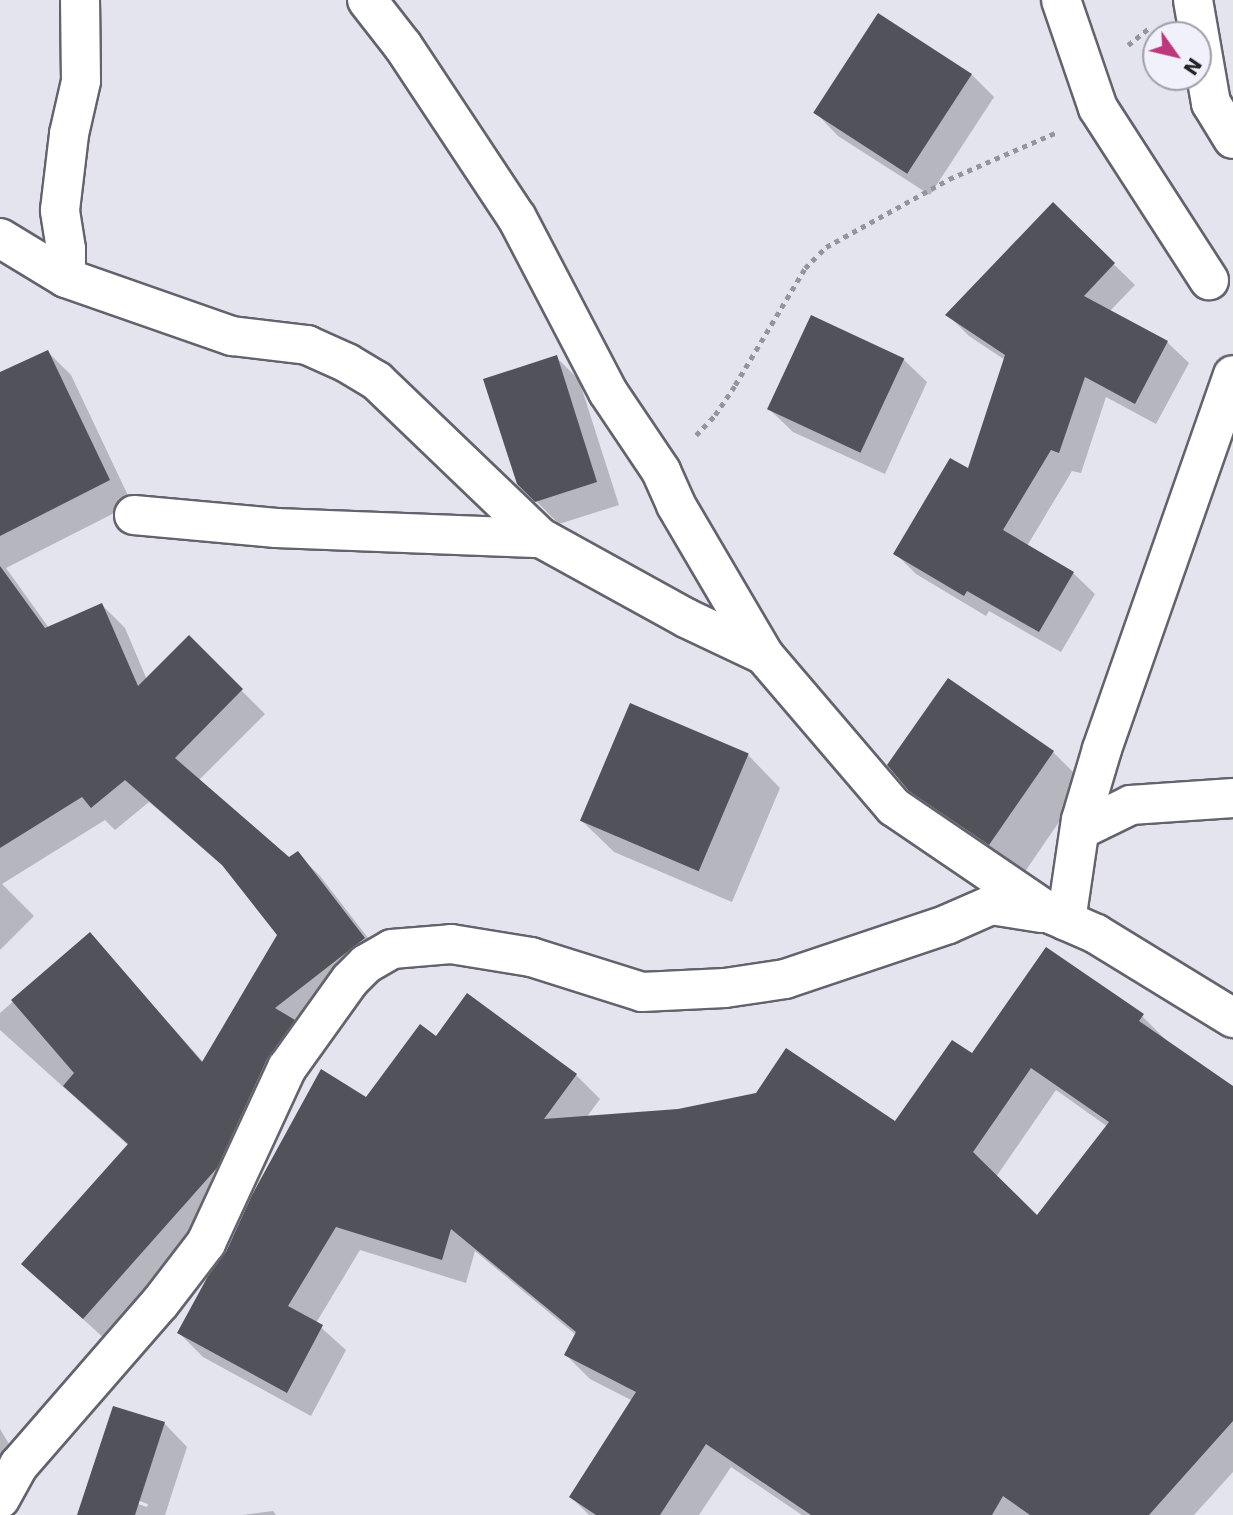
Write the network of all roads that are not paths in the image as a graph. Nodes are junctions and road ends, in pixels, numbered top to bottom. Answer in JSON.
{"nodes":[{"id":1,"x":80,"y":0,"type":"edge"},
{"id":2,"x":367,"y":0,"type":"edge"},
{"id":3,"x":1061,"y":0,"type":"edge"},
{"id":4,"x":1193,"y":0,"type":"edge"},
{"id":5,"x":1233,"y":139,"type":"edge"},
{"id":6,"x":0,"y":238,"type":"edge"},
{"id":7,"x":66,"y":278,"type":"junction"},
{"id":8,"x":1209,"y":280,"type":"dead end"},
{"id":9,"x":1233,"y":375,"type":"edge"},
{"id":10,"x":134,"y":515,"type":"dead end"},
{"id":11,"x":541,"y":538,"type":"junction"},
{"id":12,"x":764,"y":655,"type":"junction"},
{"id":13,"x":1233,"y":798,"type":"edge"},
{"id":14,"x":1080,"y":831,"type":"junction"},
{"id":15,"x":1060,"y":918,"type":"junction"},
{"id":16,"x":1233,"y":1018,"type":"edge"},
{"id":17,"x":0,"y":1499,"type":"edge"}],
"edges":[{"from":1,"to":7,"type":"street"},
{"from":2,"to":12,"type":"street"},
{"from":3,"to":8,"type":"street"},
{"from":4,"to":5,"type":"street"},
{"from":6,"to":7,"type":"street"},
{"from":7,"to":11,"type":"street"},
{"from":9,"to":14,"type":"street"},
{"from":10,"to":11,"type":"street"},
{"from":11,"to":12,"type":"street"},
{"from":12,"to":15,"type":"street"},
{"from":13,"to":14,"type":"street"},
{"from":14,"to":15,"type":"street"},
{"from":15,"to":16,"type":"street"},
{"from":15,"to":17,"type":"street"}]}
